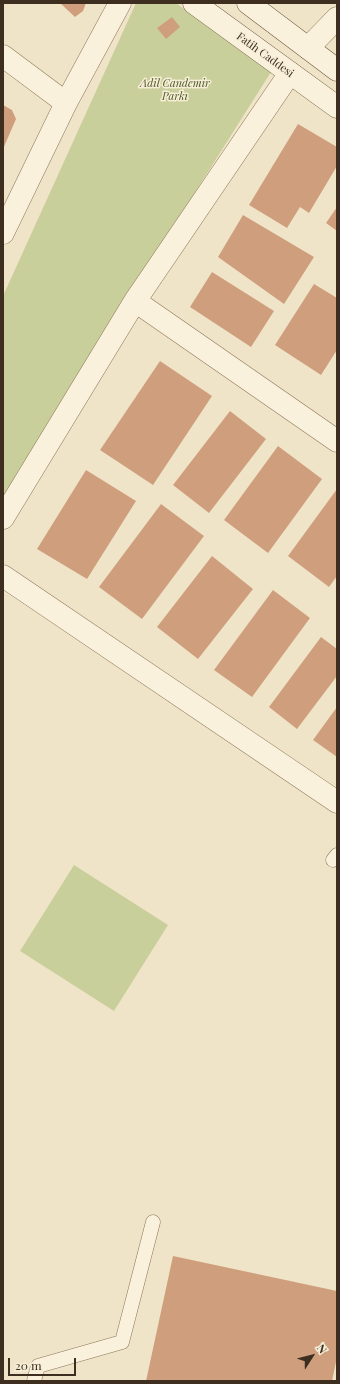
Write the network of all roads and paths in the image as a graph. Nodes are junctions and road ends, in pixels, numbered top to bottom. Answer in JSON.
{"nodes":[{"id":1,"x":120,"y":3,"type":"edge"},
{"id":2,"x":194,"y":3,"type":"edge"},
{"id":3,"x":248,"y":3,"type":"edge"},
{"id":4,"x":337,"y":18,"type":"edge"},
{"id":5,"x":308,"y":48,"type":"junction"},
{"id":6,"x":3,"y":56,"type":"edge"},
{"id":7,"x":337,"y":70,"type":"edge"},
{"id":8,"x":290,"y":73,"type":"junction"},
{"id":9,"x":66,"y":103,"type":"junction"},
{"id":10,"x":337,"y":107,"type":"edge"},
{"id":11,"x":3,"y":233,"type":"edge"},
{"id":12,"x":135,"y":301,"type":"junction"},
{"id":13,"x":337,"y":440,"type":"edge"},
{"id":14,"x":3,"y":518,"type":"edge"},
{"id":15,"x":3,"y":576,"type":"edge"},
{"id":16,"x":337,"y":802,"type":"edge"},
{"id":17,"x":153,"y":1222,"type":"dead end"},
{"id":18,"x":34,"y":1381,"type":"edge"}],
"edges":[{"from":1,"to":9,"type":"street"},
{"from":2,"to":8,"type":"street","name":"Fatih Caddesi"},
{"from":3,"to":5,"type":"street"},
{"from":4,"to":5,"type":"street"},
{"from":5,"to":7,"type":"street"},
{"from":5,"to":8,"type":"street"},
{"from":6,"to":9,"type":"street"},
{"from":8,"to":10,"type":"street","name":"Fatih Caddesi"},
{"from":8,"to":12,"type":"street"},
{"from":9,"to":11,"type":"street"},
{"from":12,"to":13,"type":"street"},
{"from":12,"to":14,"type":"street"},
{"from":15,"to":16,"type":"street"},
{"from":17,"to":18,"type":"lane"}]}
